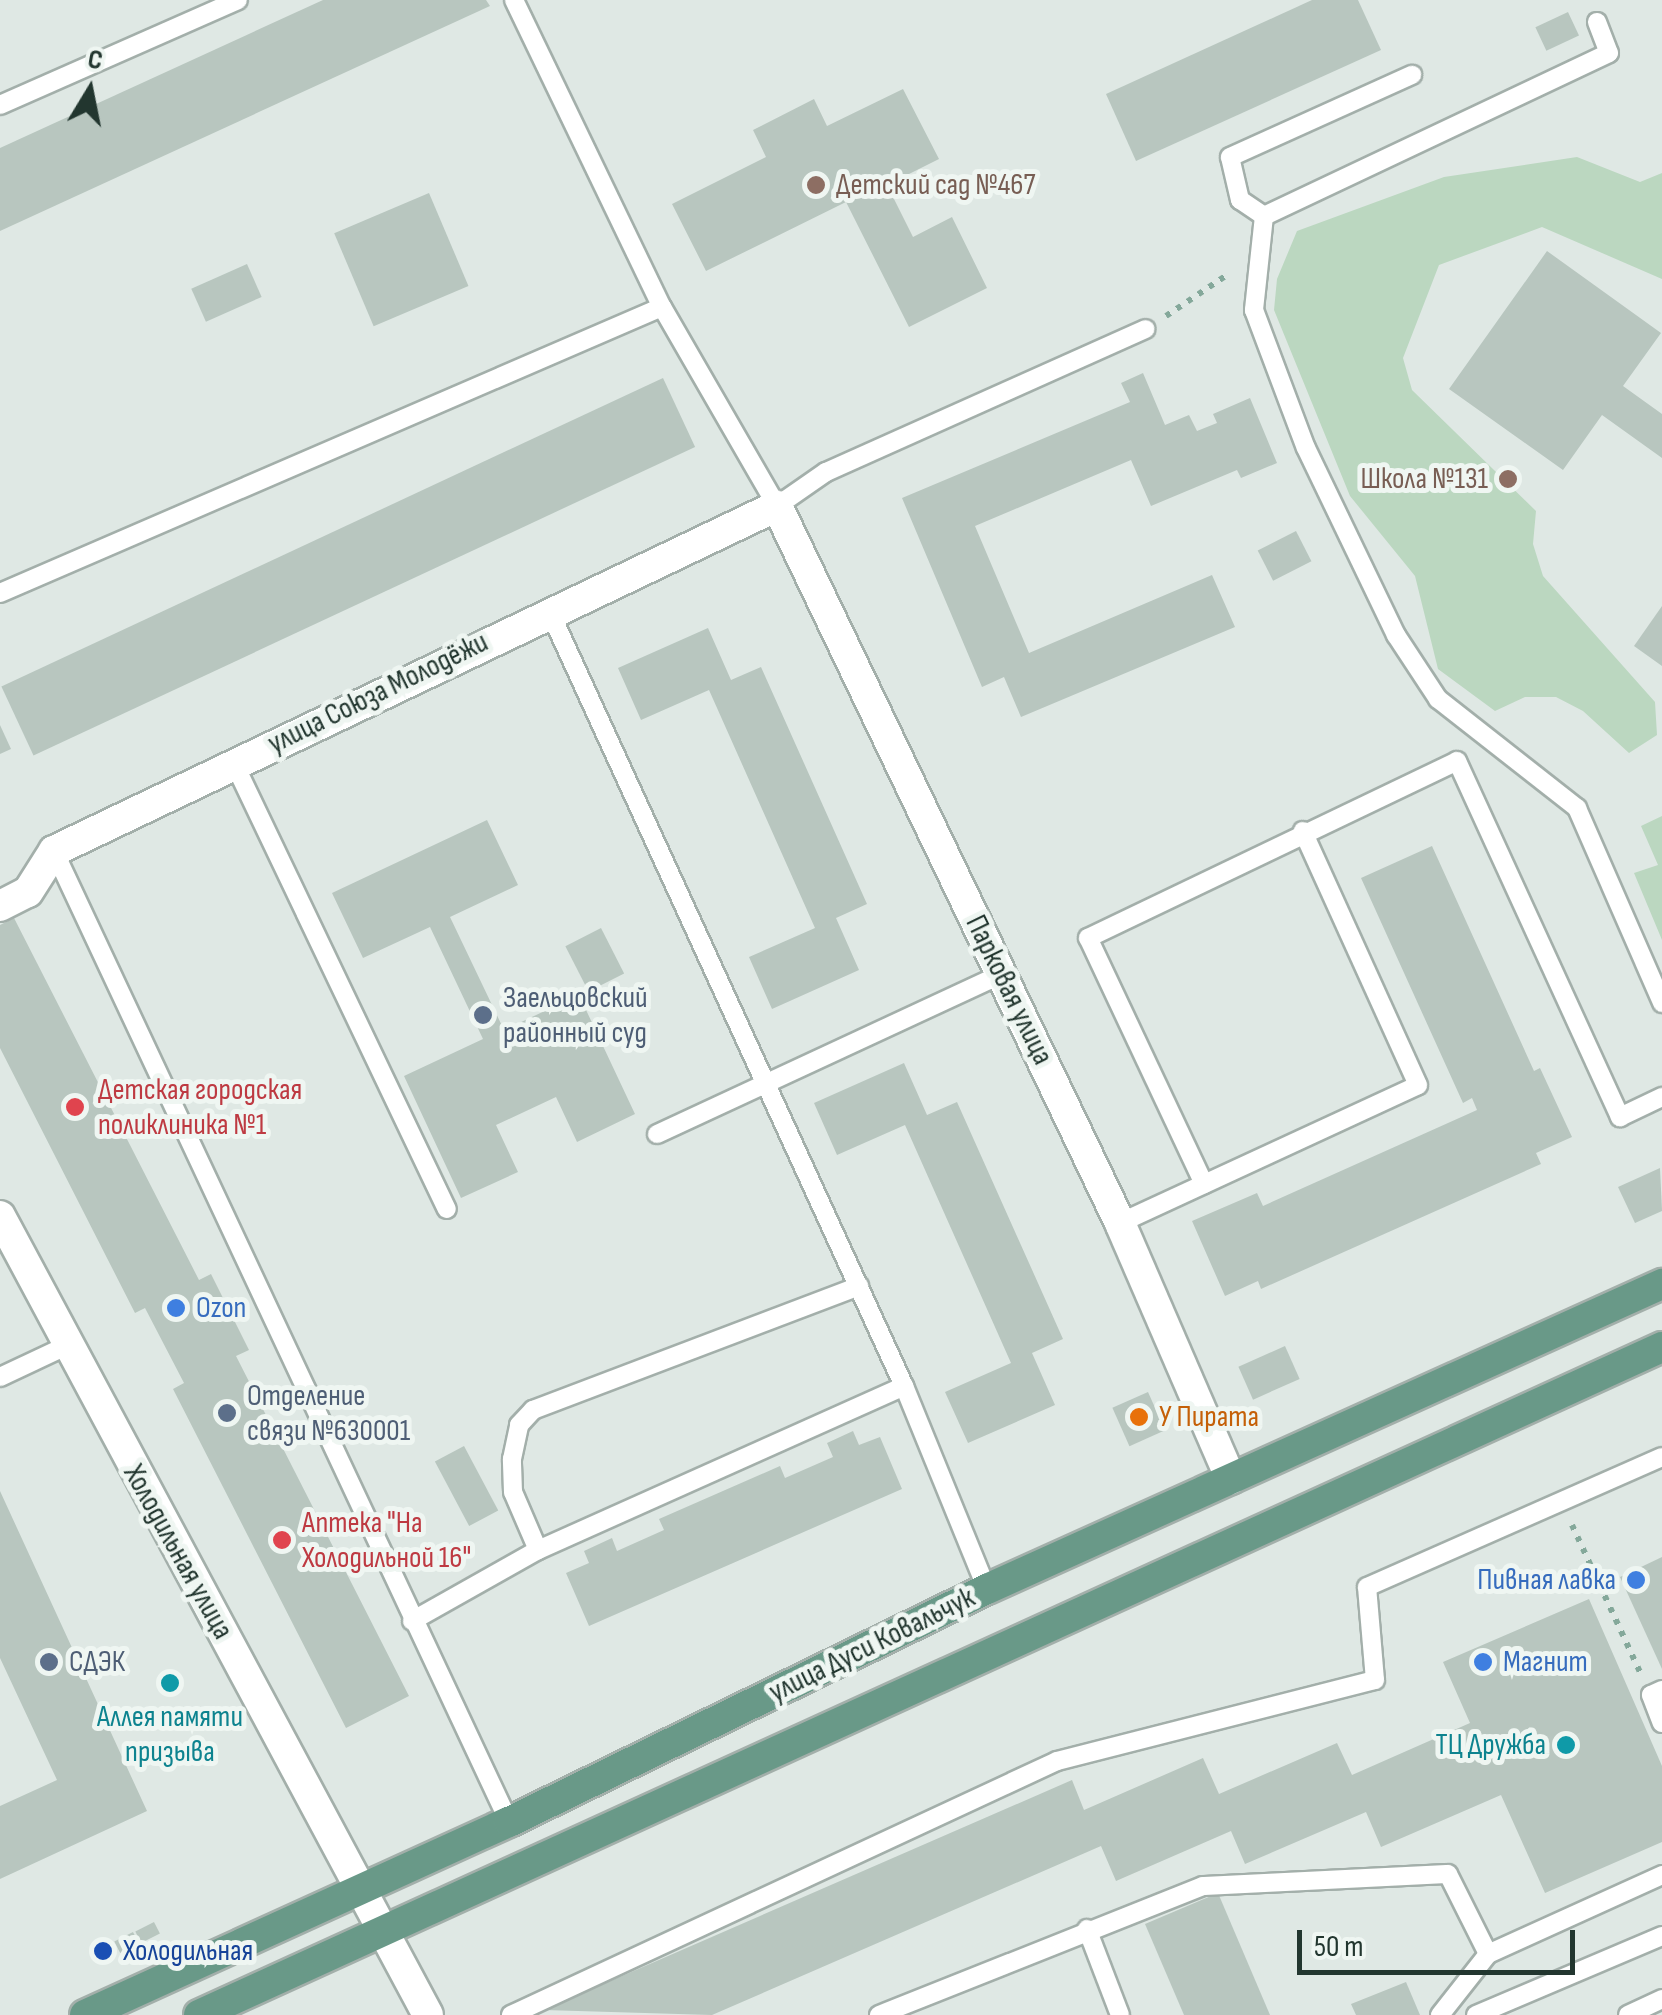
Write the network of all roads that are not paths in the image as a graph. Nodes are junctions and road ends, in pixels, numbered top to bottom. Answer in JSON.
{"nodes":[{"id":1,"x":238,"y":0,"type":"edge"},
{"id":2,"x":514,"y":0,"type":"edge"},
{"id":3,"x":1597,"y":22,"type":"dead end"},
{"id":4,"x":1412,"y":75,"type":"dead end"},
{"id":5,"x":0,"y":105,"type":"edge"},
{"id":6,"x":1264,"y":216,"type":"junction"},
{"id":7,"x":662,"y":307,"type":"junction"},
{"id":8,"x":1146,"y":329,"type":"road end"},
{"id":9,"x":778,"y":506,"type":"junction"},
{"id":10,"x":2,"y":586,"type":"edge"},
{"id":11,"x":549,"y":610,"type":"junction"},
{"id":12,"x":234,"y":763,"type":"junction"},
{"id":13,"x":1303,"y":831,"type":"junction"},
{"id":14,"x":54,"y":850,"type":"junction"},
{"id":15,"x":0,"y":906,"type":"edge"},
{"id":16,"x":1002,"y":974,"type":"junction"},
{"id":17,"x":1662,"y":1002,"type":"edge"},
{"id":18,"x":766,"y":1084,"type":"junction"},
{"id":19,"x":1662,"y":1097,"type":"edge"},
{"id":20,"x":657,"y":1134,"type":"dead end"},
{"id":21,"x":1204,"y":1184,"type":"junction"},
{"id":22,"x":447,"y":1208,"type":"dead end"},
{"id":23,"x":0,"y":1216,"type":"edge"},
{"id":24,"x":1120,"y":1222,"type":"junction"},
{"id":25,"x":1662,"y":1284,"type":"edge"},
{"id":26,"x":858,"y":1286,"type":"junction"},
{"id":27,"x":66,"y":1346,"type":"junction"},
{"id":28,"x":1662,"y":1347,"type":"edge"},
{"id":29,"x":0,"y":1377,"type":"edge"},
{"id":30,"x":904,"y":1386,"type":"junction"},
{"id":31,"x":1662,"y":1457,"type":"edge"},
{"id":32,"x":1231,"y":1478,"type":"junction"},
{"id":33,"x":538,"y":1550,"type":"junction"},
{"id":34,"x":988,"y":1589,"type":"junction"},
{"id":35,"x":412,"y":1621,"type":"junction"},
{"id":36,"x":1662,"y":1690,"type":"edge"},
{"id":37,"x":1662,"y":1722,"type":"edge"},
{"id":38,"x":509,"y":1822,"type":"junction"},
{"id":39,"x":1662,"y":1874,"type":"edge"},
{"id":40,"x":362,"y":1886,"type":"junction"},
{"id":41,"x":1087,"y":1929,"type":"junction"},
{"id":42,"x":385,"y":1930,"type":"junction"},
{"id":43,"x":1662,"y":1936,"type":"edge"},
{"id":44,"x":1488,"y":1954,"type":"junction"},
{"id":45,"x":1662,"y":1999,"type":"edge"},
{"id":46,"x":85,"y":2015,"type":"edge"},
{"id":47,"x":199,"y":2015,"type":"edge"},
{"id":48,"x":428,"y":2015,"type":"edge"},
{"id":49,"x":511,"y":2015,"type":"edge"},
{"id":50,"x":880,"y":2015,"type":"edge"},
{"id":51,"x":1120,"y":2015,"type":"edge"},
{"id":52,"x":1440,"y":2015,"type":"edge"},
{"id":53,"x":1476,"y":2015,"type":"edge"},
{"id":54,"x":1628,"y":2015,"type":"edge"}],
"edges":[{"from":1,"to":5,"type":"lane"},
{"from":2,"to":7,"type":"lane"},
{"from":3,"to":6,"type":"lane"},
{"from":4,"to":6,"type":"lane"},
{"from":6,"to":17,"type":"lane"},
{"from":7,"to":9,"type":"lane"},
{"from":7,"to":10,"type":"lane"},
{"from":8,"to":9,"type":"lane"},
{"from":9,"to":11,"type":"street","name":"улица Союза Молодёжи"},
{"from":9,"to":16,"type":"street","name":"Парковая улица"},
{"from":11,"to":12,"type":"street","name":"улица Союза Молодёжи"},
{"from":11,"to":18,"type":"lane"},
{"from":12,"to":14,"type":"street","name":"улица Союза Молодёжи"},
{"from":12,"to":22,"type":"lane"},
{"from":13,"to":19,"type":"lane"},
{"from":13,"to":21,"type":"lane"},
{"from":13,"to":21,"type":"lane"},
{"from":14,"to":15,"type":"street"},
{"from":14,"to":35,"type":"lane"},
{"from":16,"to":18,"type":"lane"},
{"from":16,"to":24,"type":"street","name":"Парковая улица"},
{"from":18,"to":20,"type":"lane"},
{"from":18,"to":26,"type":"lane"},
{"from":21,"to":24,"type":"lane"},
{"from":23,"to":27,"type":"street","name":"Холодильная улица"},
{"from":24,"to":32,"type":"street","name":"Парковая улица"},
{"from":25,"to":32,"type":"main road","name":"улица Дуси Ковальчук"},
{"from":26,"to":30,"type":"lane"},
{"from":26,"to":33,"type":"lane"},
{"from":27,"to":29,"type":"lane"},
{"from":27,"to":40,"type":"street","name":"Холодильная улица"},
{"from":28,"to":42,"type":"main road","name":"улица Дуси Ковальчук"},
{"from":30,"to":33,"type":"lane"},
{"from":30,"to":34,"type":"lane"},
{"from":31,"to":49,"type":"lane"},
{"from":32,"to":34,"type":"main road","name":"улица Дуси Ковальчук"},
{"from":33,"to":35,"type":"lane"},
{"from":34,"to":38,"type":"main road","name":"улица Дуси Ковальчук"},
{"from":35,"to":38,"type":"lane"},
{"from":36,"to":37,"type":"lane"},
{"from":38,"to":40,"type":"main road","name":"улица Дуси Ковальчук"},
{"from":39,"to":44,"type":"lane"},
{"from":40,"to":42,"type":"street","name":"Холодильная улица"},
{"from":40,"to":46,"type":"main road","name":"улица Дуси Ковальчук"},
{"from":41,"to":44,"type":"lane"},
{"from":41,"to":50,"type":"lane"},
{"from":41,"to":51,"type":"lane"},
{"from":42,"to":47,"type":"main road","name":"улица Дуси Ковальчук"},
{"from":42,"to":48,"type":"street","name":"Холодильная улица"},
{"from":43,"to":53,"type":"lane"},
{"from":44,"to":52,"type":"lane"},
{"from":45,"to":54,"type":"lane"}]}
